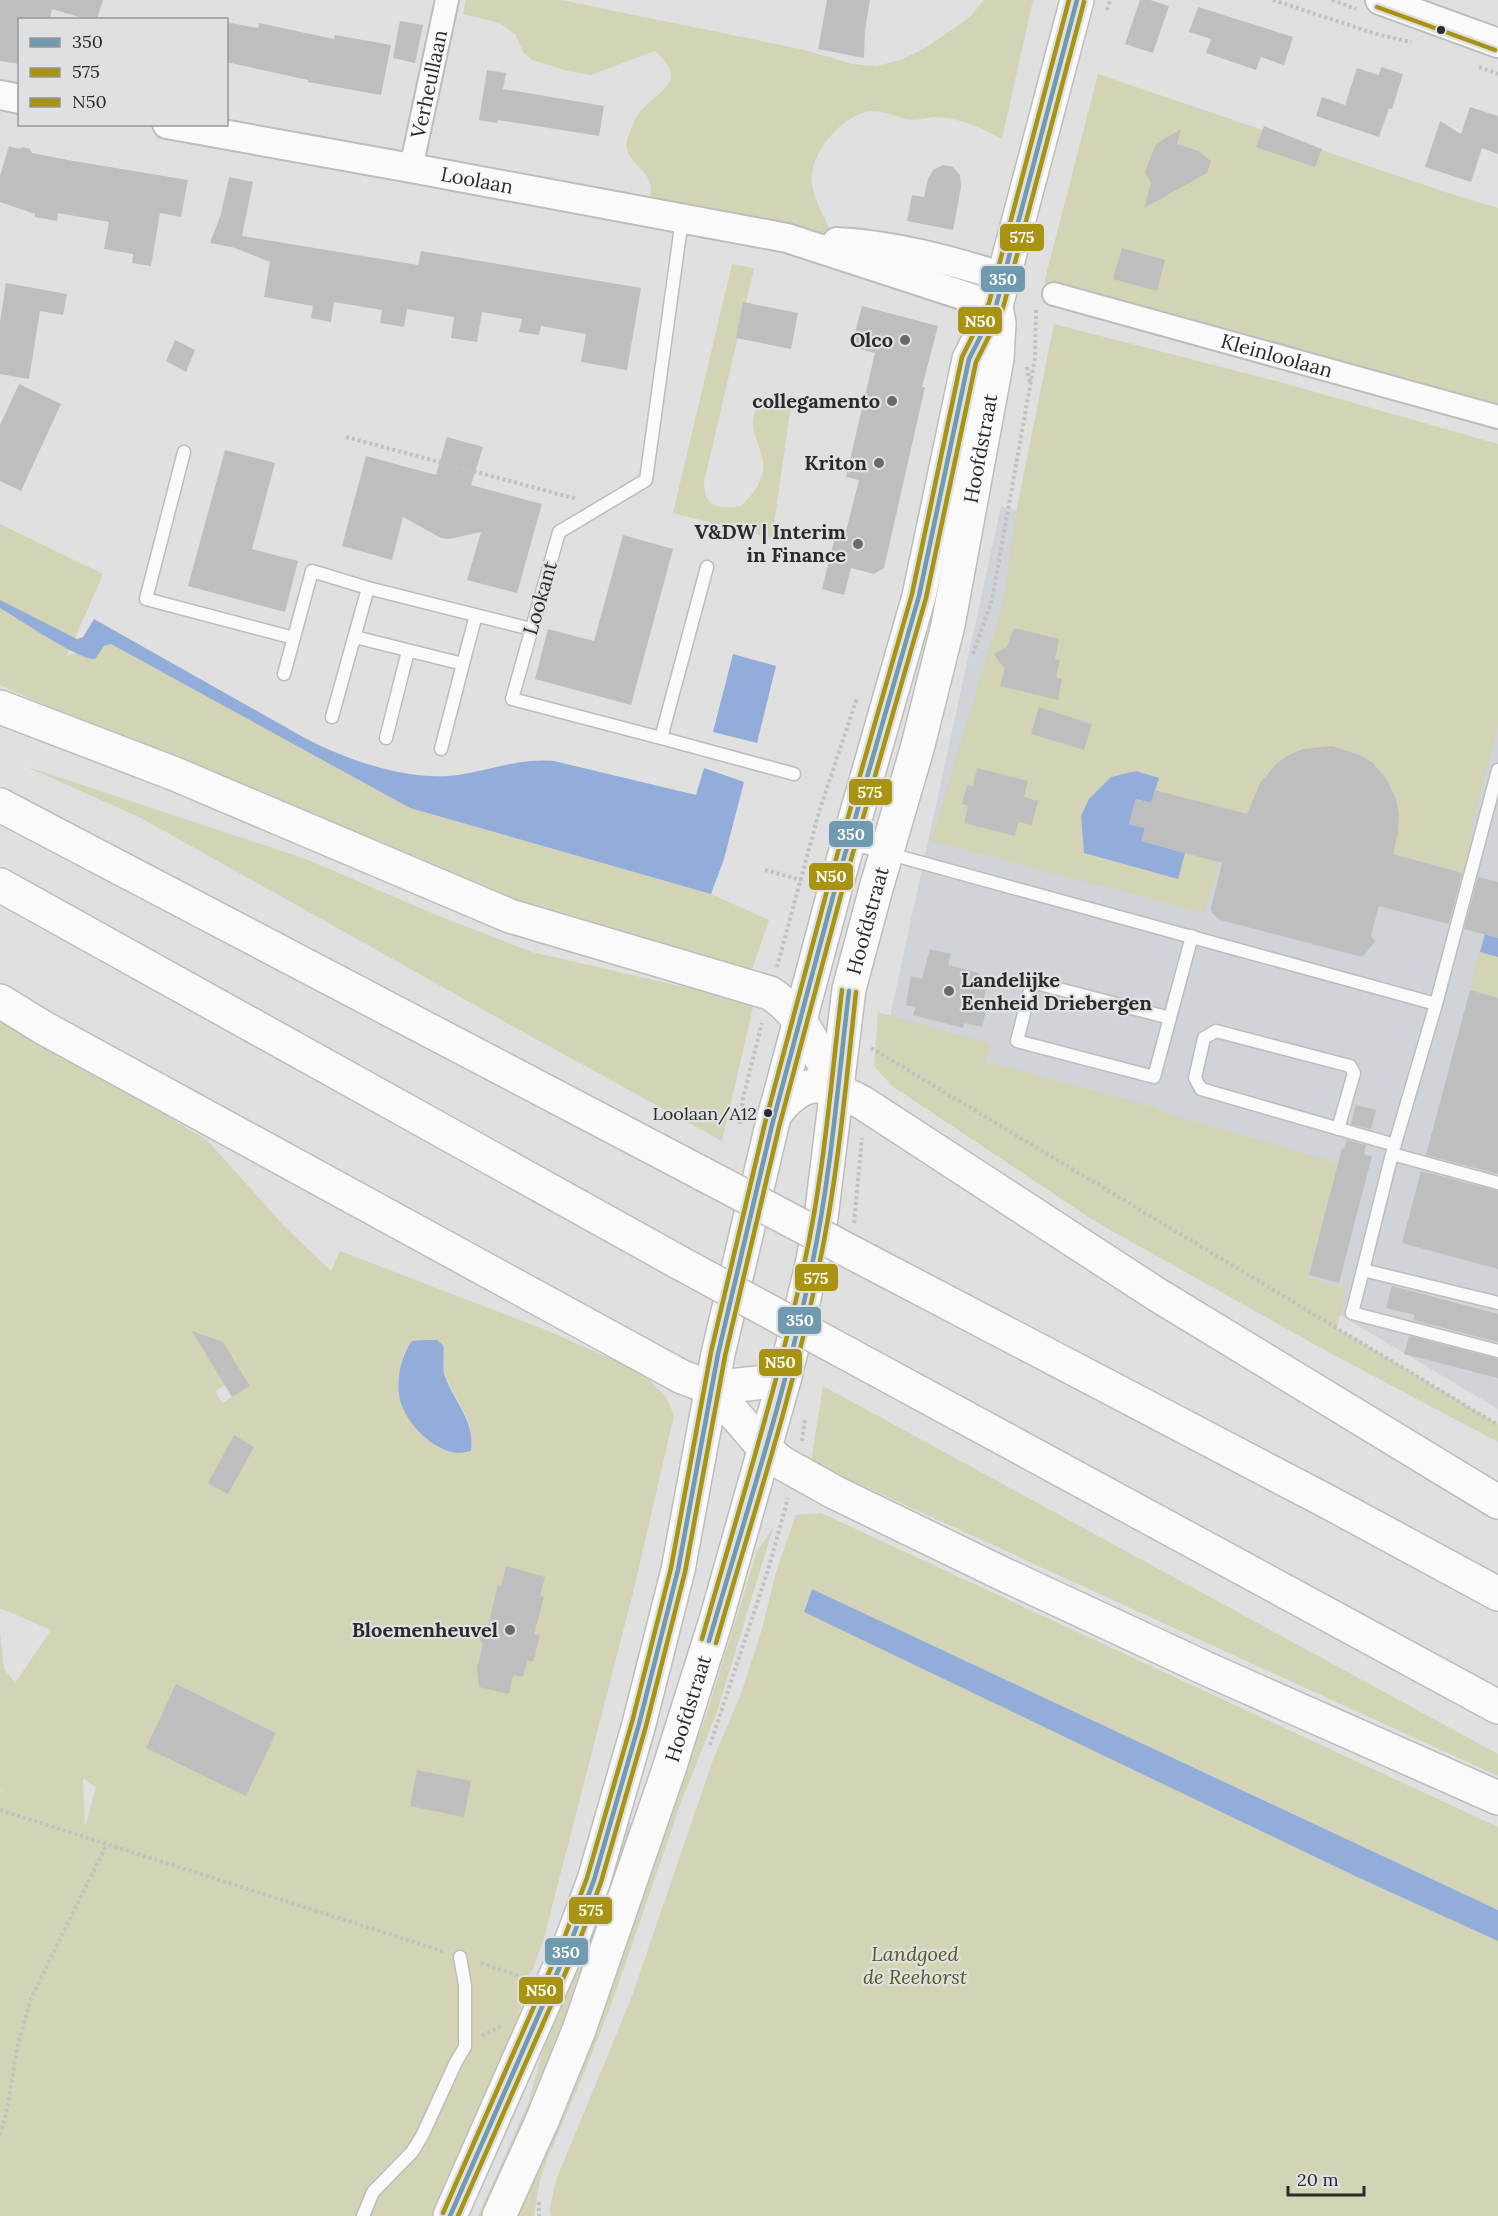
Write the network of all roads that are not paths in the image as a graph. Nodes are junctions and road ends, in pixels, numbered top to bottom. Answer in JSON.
{"nodes":[{"id":1,"x":447,"y":0,"type":"edge"},
{"id":2,"x":1077,"y":0,"type":"edge"},
{"id":3,"x":1380,"y":0,"type":"edge"},
{"id":4,"x":1498,"y":43,"type":"edge"},
{"id":5,"x":0,"y":95,"type":"edge"},
{"id":6,"x":18,"y":99,"type":"edge"},
{"id":7,"x":178,"y":126,"type":"edge"},
{"id":8,"x":411,"y":168,"type":"junction"},
{"id":9,"x":683,"y":218,"type":"junction"},
{"id":10,"x":1000,"y":291,"type":"junction"},
{"id":11,"x":1045,"y":300,"type":"road end"},
{"id":12,"x":1498,"y":417,"type":"edge"},
{"id":13,"x":184,"y":452,"type":"dead end"},
{"id":14,"x":707,"y":567,"type":"dead end"},
{"id":15,"x":368,"y":588,"type":"junction"},
{"id":16,"x":476,"y":615,"type":"junction"},
{"id":17,"x":531,"y":629,"type":"junction"},
{"id":18,"x":355,"y":637,"type":"junction"},
{"id":19,"x":294,"y":638,"type":"junction"},
{"id":20,"x":408,"y":651,"type":"junction"},
{"id":21,"x":463,"y":664,"type":"junction"},
{"id":22,"x":284,"y":674,"type":"dead end"},
{"id":23,"x":0,"y":707,"type":"edge"},
{"id":24,"x":332,"y":717,"type":"dead end"},
{"id":25,"x":386,"y":738,"type":"dead end"},
{"id":26,"x":661,"y":738,"type":"junction"},
{"id":27,"x":441,"y":749,"type":"dead end"},
{"id":28,"x":1498,"y":770,"type":"edge"},
{"id":29,"x":794,"y":774,"type":"dead end"},
{"id":30,"x":0,"y":805,"type":"edge"},
{"id":31,"x":849,"y":842,"type":"junction"},
{"id":32,"x":886,"y":853,"type":"junction"},
{"id":33,"x":0,"y":885,"type":"edge"},
{"id":34,"x":1192,"y":936,"type":"junction"},
{"id":35,"x":0,"y":1001,"type":"edge"},
{"id":36,"x":1436,"y":1004,"type":"junction"},
{"id":37,"x":803,"y":1006,"type":"junction"},
{"id":38,"x":1170,"y":1018,"type":"junction"},
{"id":39,"x":837,"y":1089,"type":"junction"},
{"id":40,"x":775,"y":1114,"type":"junction"},
{"id":41,"x":1338,"y":1129,"type":"junction"},
{"id":42,"x":1393,"y":1150,"type":"junction"},
{"id":43,"x":1498,"y":1183,"type":"edge"},
{"id":44,"x":1363,"y":1270,"type":"junction"},
{"id":45,"x":1498,"y":1303,"type":"edge"},
{"id":46,"x":1498,"y":1351,"type":"edge"},
{"id":47,"x":784,"y":1380,"type":"junction"},
{"id":48,"x":712,"y":1388,"type":"junction"},
{"id":49,"x":765,"y":1449,"type":"junction"},
{"id":50,"x":1498,"y":1502,"type":"edge"},
{"id":51,"x":1498,"y":1594,"type":"edge"},
{"id":52,"x":1498,"y":1707,"type":"edge"},
{"id":53,"x":1498,"y":1797,"type":"edge"},
{"id":54,"x":460,"y":1957,"type":"road end"},
{"id":55,"x":363,"y":2216,"type":"edge"},
{"id":56,"x":450,"y":2216,"type":"edge"},
{"id":57,"x":499,"y":2216,"type":"edge"}],
"edges":[{"from":1,"to":8,"type":"street","name":"Verheullaan"},
{"from":2,"to":10,"type":"main road","name":"Hoofdstraat"},
{"from":3,"to":4,"type":"street"},
{"from":5,"to":6,"type":"street"},
{"from":7,"to":8,"type":"street","name":"Loolaan"},
{"from":8,"to":9,"type":"street","name":"Loolaan"},
{"from":9,"to":10,"type":"street","name":"Loolaan"},
{"from":9,"to":17,"type":"lane","name":"Lookant"},
{"from":10,"to":31,"type":"main road","name":"Hoofdstraat"},
{"from":10,"to":32,"type":"main road","name":"Hoofdstraat"},
{"from":11,"to":12,"type":"street","name":"Kleinloolaan"},
{"from":13,"to":19,"type":"lane"},
{"from":14,"to":26,"type":"lane"},
{"from":15,"to":16,"type":"lane"},
{"from":15,"to":18,"type":"lane"},
{"from":15,"to":19,"type":"lane"},
{"from":16,"to":17,"type":"lane"},
{"from":16,"to":21,"type":"lane"},
{"from":17,"to":26,"type":"lane","name":"Lookant"},
{"from":18,"to":20,"type":"lane"},
{"from":18,"to":24,"type":"lane"},
{"from":19,"to":22,"type":"lane"},
{"from":20,"to":21,"type":"lane"},
{"from":20,"to":25,"type":"lane"},
{"from":21,"to":27,"type":"lane"},
{"from":23,"to":37,"type":"main road"},
{"from":26,"to":29,"type":"lane"},
{"from":28,"to":36,"type":"lane"},
{"from":30,"to":51,"type":"main road","bridge":true},
{"from":31,"to":32,"type":"lane"},
{"from":31,"to":37,"type":"main road","name":"Hoofdstraat"},
{"from":32,"to":34,"type":"lane"},
{"from":32,"to":39,"type":"main road","name":"Hoofdstraat"},
{"from":33,"to":52,"type":"main road","bridge":true},
{"from":34,"to":36,"type":"lane"},
{"from":34,"to":38,"type":"lane"},
{"from":35,"to":48,"type":"main road"},
{"from":36,"to":42,"type":"lane"},
{"from":37,"to":39,"type":"main road"},
{"from":37,"to":40,"type":"main road","name":"Hoofdstraat"},
{"from":38,"to":38,"type":"lane"},
{"from":39,"to":40,"type":"main road"},
{"from":39,"to":47,"type":"main road","name":"Hoofdstraat"},
{"from":39,"to":50,"type":"main road"},
{"from":40,"to":48,"type":"main road","name":"Hoofdstraat"},
{"from":41,"to":41,"type":"lane"},
{"from":41,"to":42,"type":"lane"},
{"from":42,"to":43,"type":"lane"},
{"from":42,"to":44,"type":"lane"},
{"from":44,"to":45,"type":"lane"},
{"from":44,"to":46,"type":"lane"},
{"from":47,"to":48,"type":"main road"},
{"from":47,"to":49,"type":"main road","name":"Hoofdstraat"},
{"from":48,"to":49,"type":"main road"},
{"from":48,"to":56,"type":"main road","name":"Hoofdstraat"},
{"from":49,"to":53,"type":"main road"},
{"from":49,"to":57,"type":"main road","name":"Hoofdstraat"},
{"from":54,"to":55,"type":"lane"}]}
